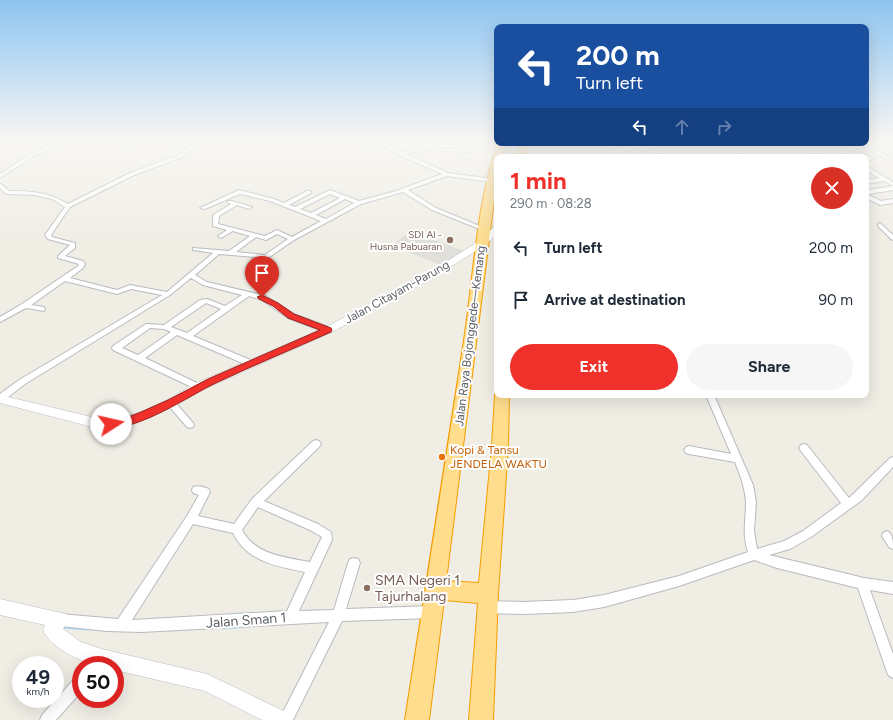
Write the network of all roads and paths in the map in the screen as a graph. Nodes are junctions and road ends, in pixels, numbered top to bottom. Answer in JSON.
{"nodes":[{"id":1,"x":131,"y":175,"type":"edge"},
{"id":2,"x":445,"y":175,"type":"edge"},
{"id":3,"x":451,"y":175,"type":"edge"},
{"id":4,"x":492,"y":175,"type":"edge"},
{"id":5,"x":877,"y":175,"type":"edge"},
{"id":6,"x":884,"y":179,"type":"junction"},
{"id":7,"x":491,"y":180,"type":"junction"},
{"id":8,"x":869,"y":182,"type":"edge"},
{"id":9,"x":893,"y":184,"type":"edge"},
{"id":10,"x":0,"y":185,"type":"edge"},
{"id":11,"x":893,"y":188,"type":"edge"},
{"id":12,"x":404,"y":190,"type":"junction"},
{"id":13,"x":309,"y":192,"type":"dead end"},
{"id":14,"x":869,"y":194,"type":"edge"},
{"id":15,"x":869,"y":195,"type":"edge"},
{"id":16,"x":345,"y":197,"type":"junction"},
{"id":17,"x":222,"y":199,"type":"junction"},
{"id":18,"x":893,"y":201,"type":"edge"},
{"id":19,"x":359,"y":203,"type":"junction"},
{"id":20,"x":235,"y":204,"type":"junction"},
{"id":21,"x":284,"y":205,"type":"junction"},
{"id":22,"x":68,"y":206,"type":"junction"},
{"id":23,"x":249,"y":207,"type":"dead end"},
{"id":24,"x":204,"y":208,"type":"dead end"},
{"id":25,"x":295,"y":209,"type":"junction"},
{"id":26,"x":311,"y":215,"type":"junction"},
{"id":27,"x":326,"y":221,"type":"junction"},
{"id":28,"x":880,"y":225,"type":"dead end"},
{"id":29,"x":232,"y":229,"type":"junction"},
{"id":30,"x":494,"y":230,"type":"edge"},
{"id":31,"x":255,"y":235,"type":"junction"},
{"id":32,"x":222,"y":236,"type":"dead end"},
{"id":33,"x":483,"y":236,"type":"junction"},
{"id":34,"x":292,"y":238,"type":"junction"},
{"id":35,"x":893,"y":238,"type":"edge"},
{"id":36,"x":195,"y":249,"type":"dead end"},
{"id":37,"x":218,"y":252,"type":"junction"},
{"id":38,"x":230,"y":253,"type":"junction"},
{"id":39,"x":190,"y":275,"type":"junction"},
{"id":40,"x":66,"y":279,"type":"junction"},
{"id":41,"x":168,"y":294,"type":"junction"},
{"id":42,"x":246,"y":295,"type":"dead end"},
{"id":43,"x":25,"y":306,"type":"junction"},
{"id":44,"x":41,"y":309,"type":"dead end"},
{"id":45,"x":225,"y":309,"type":"junction"},
{"id":46,"x":0,"y":320,"type":"edge"},
{"id":47,"x":165,"y":327,"type":"junction"},
{"id":48,"x":328,"y":330,"type":"junction"},
{"id":49,"x":176,"y":332,"type":"junction"},
{"id":50,"x":187,"y":337,"type":"junction"},
{"id":51,"x":138,"y":359,"type":"junction"},
{"id":52,"x":250,"y":363,"type":"junction"},
{"id":53,"x":198,"y":387,"type":"junction"},
{"id":54,"x":502,"y":398,"type":"edge"},
{"id":55,"x":711,"y":398,"type":"edge"},
{"id":56,"x":0,"y":399,"type":"edge"},
{"id":57,"x":171,"y":403,"type":"junction"},
{"id":58,"x":190,"y":425,"type":"dead end"},
{"id":59,"x":316,"y":444,"type":"dead end"},
{"id":60,"x":804,"y":448,"type":"dead end"},
{"id":61,"x":689,"y":450,"type":"dead end"},
{"id":62,"x":738,"y":459,"type":"junction"},
{"id":63,"x":893,"y":461,"type":"edge"},
{"id":64,"x":197,"y":490,"type":"dead end"},
{"id":65,"x":256,"y":502,"type":"junction"},
{"id":66,"x":848,"y":504,"type":"junction"},
{"id":67,"x":191,"y":519,"type":"junction"},
{"id":68,"x":236,"y":529,"type":"junction"},
{"id":69,"x":754,"y":555,"type":"junction"},
{"id":70,"x":354,"y":563,"type":"dead end"},
{"id":71,"x":313,"y":568,"type":"junction"},
{"id":72,"x":862,"y":584,"type":"junction"},
{"id":73,"x":893,"y":588,"type":"edge"},
{"id":74,"x":436,"y":590,"type":"junction"},
{"id":75,"x":488,"y":601,"type":"junction"},
{"id":76,"x":0,"y":607,"type":"edge"},
{"id":77,"x":432,"y":612,"type":"junction"},
{"id":78,"x":338,"y":616,"type":"junction"},
{"id":79,"x":290,"y":617,"type":"junction"},
{"id":80,"x":57,"y":623,"type":"junction"},
{"id":81,"x":121,"y":626,"type":"junction"},
{"id":82,"x":89,"y":656,"type":"edge"},
{"id":83,"x":124,"y":666,"type":"edge"},
{"id":84,"x":893,"y":672,"type":"edge"},
{"id":85,"x":72,"y":692,"type":"edge"},
{"id":86,"x":47,"y":720,"type":"edge"},
{"id":87,"x":281,"y":720,"type":"edge"},
{"id":88,"x":286,"y":720,"type":"edge"},
{"id":89,"x":417,"y":720,"type":"edge"},
{"id":90,"x":481,"y":720,"type":"edge"}],
"edges":[{"from":1,"to":22,"type":"street"},
{"from":2,"to":12,"type":"street"},
{"from":3,"to":7,"type":"street"},
{"from":4,"to":7,"type":"highway","name":"Jalan Raya Bojonggede—Kemang"},
{"from":5,"to":6,"type":"street"},
{"from":6,"to":8,"type":"street"},
{"from":6,"to":9,"type":"street"},
{"from":7,"to":33,"type":"highway","name":"Jalan Raya Bojonggede—Kemang"},
{"from":10,"to":22,"type":"street"},
{"from":11,"to":14,"type":"street"},
{"from":12,"to":19,"type":"street"},
{"from":12,"to":33,"type":"street"},
{"from":13,"to":21,"type":"street"},
{"from":15,"to":18,"type":"street"},
{"from":16,"to":19,"type":"street"},
{"from":16,"to":25,"type":"street"},
{"from":16,"to":26,"type":"street"},
{"from":17,"to":20,"type":"street"},
{"from":17,"to":21,"type":"street"},
{"from":17,"to":24,"type":"street"},
{"from":19,"to":27,"type":"street"},
{"from":20,"to":23,"type":"street"},
{"from":20,"to":29,"type":"street"},
{"from":21,"to":25,"type":"street"},
{"from":22,"to":40,"type":"street"},
{"from":25,"to":26,"type":"street"},
{"from":26,"to":27,"type":"street"},
{"from":27,"to":34,"type":"street"},
{"from":28,"to":35,"type":"street"},
{"from":29,"to":31,"type":"street"},
{"from":29,"to":32,"type":"street"},
{"from":30,"to":33,"type":"main road","name":"Jalan Citayam-Parung"},
{"from":31,"to":34,"type":"street"},
{"from":31,"to":38,"type":"street"},
{"from":33,"to":48,"type":"main road","name":"Jalan Citayam-Parung"},
{"from":33,"to":74,"type":"highway","name":"Jalan Raya Bojonggede—Kemang"},
{"from":34,"to":38,"type":"street"},
{"from":36,"to":37,"type":"street"},
{"from":37,"to":38,"type":"street"},
{"from":37,"to":39,"type":"street"},
{"from":39,"to":41,"type":"street"},
{"from":39,"to":48,"type":"street"},
{"from":40,"to":41,"type":"street"},
{"from":40,"to":43,"type":"street"},
{"from":41,"to":56,"type":"street"},
{"from":42,"to":45,"type":"street"},
{"from":43,"to":44,"type":"street"},
{"from":43,"to":46,"type":"street"},
{"from":45,"to":47,"type":"street"},
{"from":45,"to":50,"type":"street"},
{"from":47,"to":49,"type":"street"},
{"from":47,"to":51,"type":"street"},
{"from":48,"to":52,"type":"main road","name":"Jalan Citayam-Parung"},
{"from":49,"to":50,"type":"street"},
{"from":49,"to":51,"type":"street"},
{"from":50,"to":52,"type":"street"},
{"from":51,"to":53,"type":"street"},
{"from":52,"to":53,"type":"main road","name":"Jalan Citayam-Parung"},
{"from":53,"to":57,"type":"main road","name":"Jalan Citayam-Parung"},
{"from":54,"to":75,"type":"highway"},
{"from":55,"to":62,"type":"street"},
{"from":56,"to":57,"type":"main road","name":"Jalan Citayam-Parung"},
{"from":57,"to":58,"type":"street"},
{"from":59,"to":65,"type":"street"},
{"from":60,"to":66,"type":"street"},
{"from":61,"to":62,"type":"street"},
{"from":62,"to":69,"type":"street"},
{"from":63,"to":66,"type":"street"},
{"from":64,"to":67,"type":"street"},
{"from":65,"to":68,"type":"street"},
{"from":65,"to":71,"type":"street"},
{"from":66,"to":69,"type":"street"},
{"from":67,"to":68,"type":"street"},
{"from":67,"to":81,"type":"street"},
{"from":68,"to":71,"type":"street"},
{"from":69,"to":72,"type":"street"},
{"from":69,"to":75,"type":"street"},
{"from":70,"to":78,"type":"street"},
{"from":71,"to":79,"type":"street"},
{"from":72,"to":73,"type":"street"},
{"from":72,"to":84,"type":"street"},
{"from":74,"to":75,"type":"highway"},
{"from":74,"to":77,"type":"highway","name":"Jalan Raya Bojonggede—Kemang"},
{"from":75,"to":90,"type":"highway"},
{"from":76,"to":80,"type":"main road"},
{"from":77,"to":78,"type":"street","name":"Jalan Sman 1"},
{"from":77,"to":89,"type":"highway","name":"Jalan Raya Bojonggede—Kemang"},
{"from":78,"to":79,"type":"street","name":"Jalan Sman 1"},
{"from":78,"to":88,"type":"street"},
{"from":79,"to":81,"type":"street","name":"Jalan Sman 1"},
{"from":80,"to":81,"type":"street","name":"Jalan Sman 1"},
{"from":80,"to":82,"type":"main road"},
{"from":83,"to":87,"type":"main road"},
{"from":85,"to":86,"type":"street"}]}
